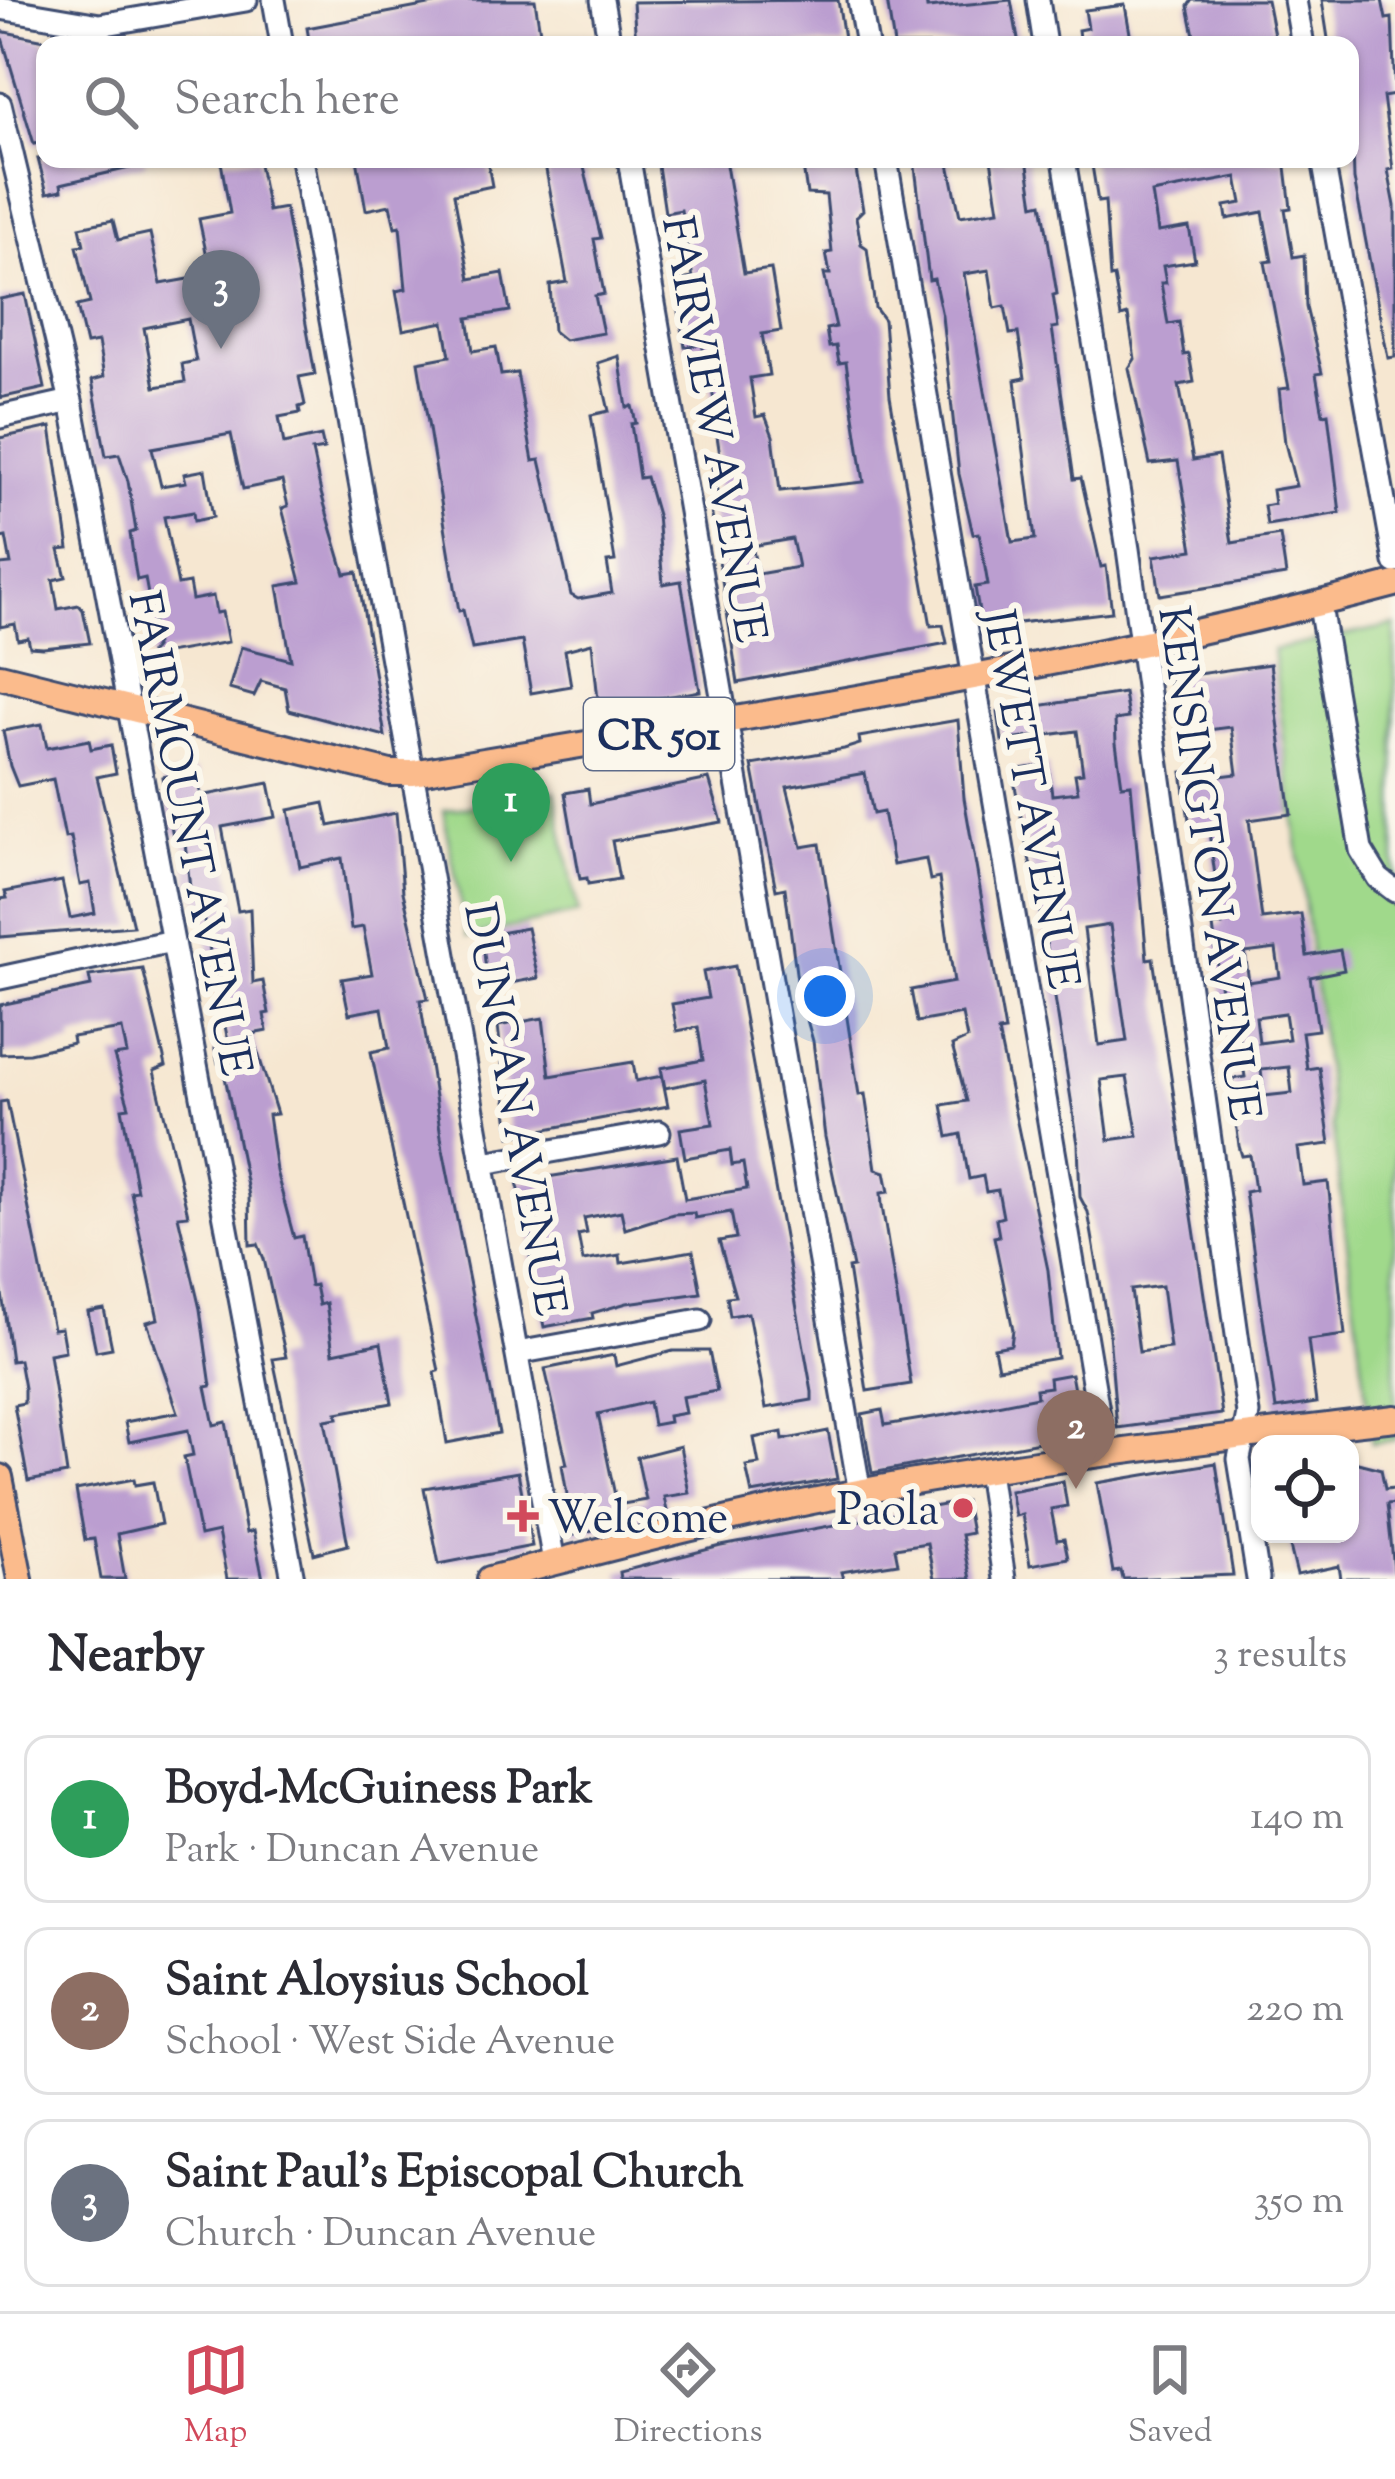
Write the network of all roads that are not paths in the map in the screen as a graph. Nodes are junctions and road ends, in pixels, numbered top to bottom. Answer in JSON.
{"nodes":[{"id":1,"x":246,"y":0,"type":"edge"},
{"id":2,"x":274,"y":0,"type":"edge"},
{"id":3,"x":602,"y":0,"type":"edge"},
{"id":4,"x":859,"y":0,"type":"edge"},
{"id":5,"x":1038,"y":0,"type":"edge"},
{"id":6,"x":1295,"y":0,"type":"edge"},
{"id":7,"x":30,"y":6,"type":"edge"},
{"id":8,"x":0,"y":8,"type":"edge"},
{"id":9,"x":280,"y":36,"type":"edge"},
{"id":10,"x":608,"y":36,"type":"edge"},
{"id":11,"x":865,"y":36,"type":"edge"},
{"id":12,"x":1044,"y":36,"type":"edge"},
{"id":13,"x":1301,"y":36,"type":"edge"},
{"id":14,"x":1,"y":115,"type":"edge"},
{"id":15,"x":304,"y":168,"type":"edge"},
{"id":16,"x":631,"y":168,"type":"edge"},
{"id":17,"x":888,"y":168,"type":"edge"},
{"id":18,"x":1065,"y":168,"type":"edge"},
{"id":19,"x":1325,"y":168,"type":"edge"},
{"id":20,"x":71,"y":400,"type":"junction"},
{"id":21,"x":0,"y":417,"type":"edge"},
{"id":22,"x":1395,"y":562,"type":"edge"},
{"id":23,"x":1395,"y":584,"type":"edge"},
{"id":24,"x":1320,"y":606,"type":"junction"},
{"id":25,"x":1139,"y":642,"type":"junction"},
{"id":26,"x":0,"y":676,"type":"edge"},
{"id":27,"x":973,"y":676,"type":"junction"},
{"id":28,"x":129,"y":709,"type":"junction"},
{"id":29,"x":727,"y":723,"type":"junction"},
{"id":30,"x":413,"y":773,"type":"junction"},
{"id":31,"x":1395,"y":891,"type":"edge"},
{"id":32,"x":172,"y":941,"type":"junction"},
{"id":33,"x":0,"y":978,"type":"edge"},
{"id":34,"x":658,"y":1132,"type":"dead end"},
{"id":35,"x":484,"y":1162,"type":"junction"},
{"id":36,"x":700,"y":1320,"type":"dead end"},
{"id":37,"x":518,"y":1353,"type":"junction"},
{"id":38,"x":1395,"y":1418,"type":"edge"},
{"id":39,"x":1243,"y":1435,"type":"junction"},
{"id":40,"x":1105,"y":1452,"type":"junction"},
{"id":41,"x":988,"y":1471,"type":"junction"},
{"id":42,"x":0,"y":1477,"type":"edge"},
{"id":43,"x":860,"y":1493,"type":"junction"},
{"id":44,"x":555,"y":1571,"type":"edge"},
{"id":45,"x":20,"y":1579,"type":"edge"},
{"id":46,"x":293,"y":1579,"type":"edge"},
{"id":47,"x":490,"y":1579,"type":"edge"},
{"id":48,"x":1004,"y":1579,"type":"edge"},
{"id":49,"x":1258,"y":1579,"type":"edge"}],
"edges":[{"from":1,"to":7,"type":"street"},
{"from":2,"to":9,"type":"street"},
{"from":3,"to":10,"type":"street"},
{"from":4,"to":11,"type":"street"},
{"from":5,"to":12,"type":"street"},
{"from":6,"to":13,"type":"street"},
{"from":7,"to":8,"type":"street"},
{"from":14,"to":20,"type":"street","name":"FAIRMOUNT AVENUE"},
{"from":15,"to":30,"type":"street","name":"DUNCAN AVENUE"},
{"from":16,"to":29,"type":"street","name":"FAIRVIEW AVENUE"},
{"from":17,"to":27,"type":"street","name":"JEWETT AVENUE"},
{"from":18,"to":25,"type":"street","name":"KENSINGTON AVENUE"},
{"from":19,"to":22,"type":"street"},
{"from":20,"to":21,"type":"street"},
{"from":20,"to":28,"type":"street","name":"FAIRMOUNT AVENUE"},
{"from":23,"to":24,"type":"main road","number":"CR 501"},
{"from":24,"to":25,"type":"main road","number":"CR 501"},
{"from":24,"to":31,"type":"street"},
{"from":25,"to":27,"type":"main road","number":"CR 501"},
{"from":25,"to":39,"type":"street","name":"KENSINGTON AVENUE"},
{"from":26,"to":28,"type":"main road","number":"CR 501"},
{"from":27,"to":29,"type":"main road","number":"CR 501"},
{"from":27,"to":40,"type":"street","name":"JEWETT AVENUE"},
{"from":28,"to":30,"type":"main road","number":"CR 501"},
{"from":28,"to":32,"type":"street","name":"FAIRMOUNT AVENUE"},
{"from":29,"to":30,"type":"main road","number":"CR 501"},
{"from":29,"to":43,"type":"street","name":"FAIRVIEW AVENUE"},
{"from":30,"to":35,"type":"street","name":"DUNCAN AVENUE"},
{"from":32,"to":33,"type":"street"},
{"from":32,"to":46,"type":"street","name":"FAIRMOUNT AVENUE"},
{"from":34,"to":35,"type":"street"},
{"from":35,"to":37,"type":"street","name":"DUNCAN AVENUE"},
{"from":36,"to":37,"type":"street"},
{"from":37,"to":44,"type":"street","name":"DUNCAN AVENUE"},
{"from":38,"to":39,"type":"main road"},
{"from":39,"to":40,"type":"main road"},
{"from":39,"to":49,"type":"street","name":"KENSINGTON AVENUE"},
{"from":40,"to":41,"type":"main road"},
{"from":41,"to":43,"type":"main road"},
{"from":41,"to":48,"type":"street"},
{"from":42,"to":45,"type":"main road"},
{"from":43,"to":44,"type":"main road"},
{"from":44,"to":47,"type":"main road"}]}
